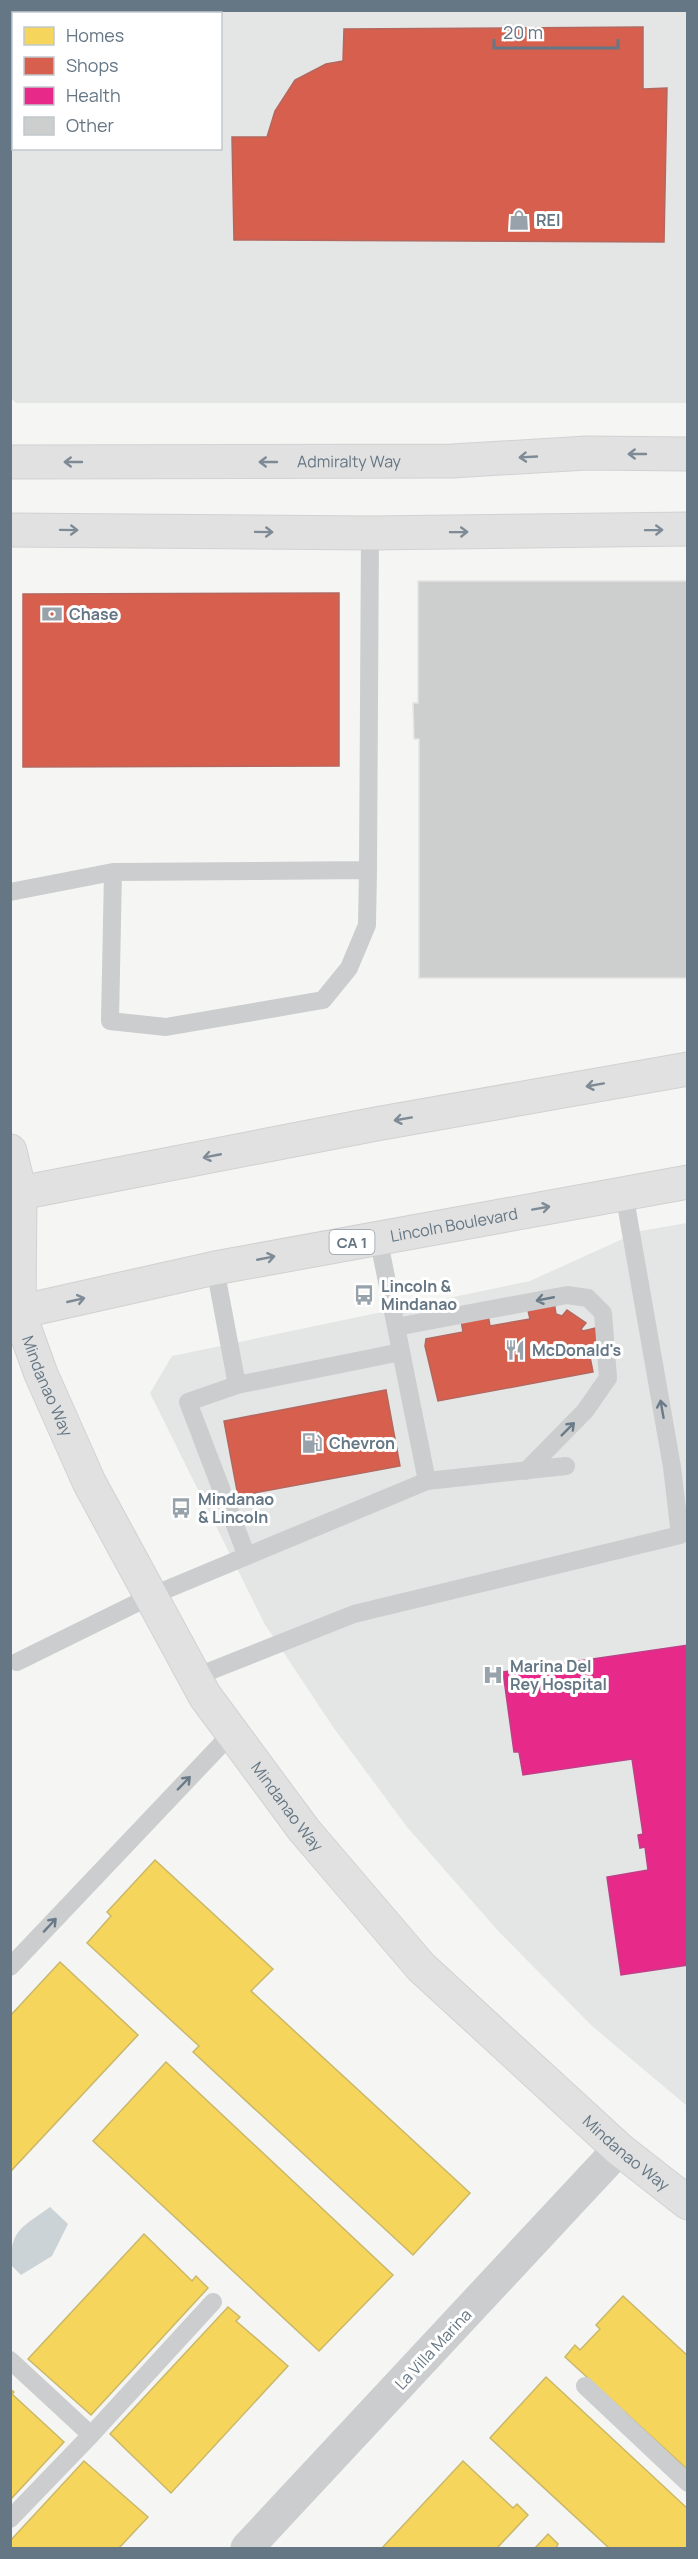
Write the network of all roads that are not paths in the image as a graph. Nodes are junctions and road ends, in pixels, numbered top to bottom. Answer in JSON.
{"nodes":[{"id":1,"x":687,"y":454,"type":"edge"},
{"id":2,"x":10,"y":462,"type":"edge"},
{"id":3,"x":687,"y":529,"type":"edge"},
{"id":4,"x":10,"y":530,"type":"edge"},
{"id":5,"x":370,"y":533,"type":"junction"},
{"id":6,"x":368,"y":870,"type":"junction"},
{"id":7,"x":113,"y":872,"type":"junction"},
{"id":8,"x":10,"y":892,"type":"edge"},
{"id":9,"x":687,"y":1069,"type":"edge"},
{"id":10,"x":10,"y":1151,"type":"edge"},
{"id":11,"x":687,"y":1182,"type":"edge"},
{"id":12,"x":624,"y":1193,"type":"junction"},
{"id":13,"x":15,"y":1194,"type":"edge"},
{"id":14,"x":378,"y":1237,"type":"junction"},
{"id":15,"x":215,"y":1268,"type":"junction"},
{"id":16,"x":13,"y":1309,"type":"edge"},
{"id":17,"x":396,"y":1327,"type":"junction"},
{"id":18,"x":401,"y":1352,"type":"junction"},
{"id":19,"x":237,"y":1386,"type":"junction"},
{"id":20,"x":680,"y":1465,"type":"edge"},
{"id":21,"x":566,"y":1466,"type":"dead end"},
{"id":22,"x":526,"y":1471,"type":"junction"},
{"id":23,"x":427,"y":1481,"type":"junction"},
{"id":24,"x":246,"y":1554,"type":"junction"},
{"id":25,"x":151,"y":1596,"type":"junction"},
{"id":26,"x":17,"y":1662,"type":"dead end"},
{"id":27,"x":195,"y":1677,"type":"junction"},
{"id":28,"x":232,"y":1733,"type":"junction"},
{"id":29,"x":10,"y":1967,"type":"edge"},
{"id":30,"x":618,"y":2149,"type":"junction"},
{"id":31,"x":687,"y":2203,"type":"edge"},
{"id":32,"x":213,"y":2302,"type":"dead end"},
{"id":33,"x":10,"y":2360,"type":"edge"},
{"id":34,"x":585,"y":2386,"type":"dead end"},
{"id":35,"x":92,"y":2435,"type":"junction"},
{"id":36,"x":687,"y":2483,"type":"edge"},
{"id":37,"x":10,"y":2519,"type":"edge"},
{"id":38,"x":247,"y":2548,"type":"edge"}],
"edges":[{"from":1,"to":2,"type":"main road","name":"Admiralty Way","one_way":true},
{"from":5,"to":3,"type":"main road","one_way":true},
{"from":4,"to":5,"type":"main road","one_way":true},
{"from":5,"to":6,"type":"lane"},
{"from":6,"to":7,"type":"lane"},
{"from":6,"to":7,"type":"lane"},
{"from":7,"to":8,"type":"lane"},
{"from":9,"to":13,"type":"main road","one_way":true},
{"from":10,"to":13,"type":"main road","name":"Mindanao Way"},
{"from":11,"to":12,"type":"main road","name":"Lincoln Boulevard","number":"CA 1"},
{"from":14,"to":12,"type":"main road","name":"Lincoln Boulevard","number":"CA 1","one_way":true},
{"from":20,"to":12,"type":"lane","one_way":true},
{"from":13,"to":16,"type":"main road","name":"Mindanao Way"},
{"from":15,"to":14,"type":"main road","name":"Lincoln Boulevard","number":"CA 1","one_way":true},
{"from":14,"to":17,"type":"lane"},
{"from":16,"to":15,"type":"main road","name":"Lincoln Boulevard","number":"CA 1","one_way":true},
{"from":15,"to":19,"type":"lane"},
{"from":16,"to":25,"type":"main road","name":"Mindanao Way"},
{"from":17,"to":18,"type":"lane"},
{"from":22,"to":17,"type":"lane","one_way":true},
{"from":18,"to":19,"type":"lane"},
{"from":18,"to":23,"type":"lane"},
{"from":19,"to":24,"type":"lane"},
{"from":20,"to":27,"type":"lane"},
{"from":21,"to":22,"type":"lane"},
{"from":22,"to":23,"type":"lane"},
{"from":23,"to":24,"type":"lane"},
{"from":24,"to":25,"type":"lane"},
{"from":25,"to":26,"type":"lane"},
{"from":25,"to":27,"type":"main road","name":"Mindanao Way"},
{"from":27,"to":28,"type":"main road","name":"Mindanao Way"},
{"from":29,"to":28,"type":"lane","one_way":true},
{"from":28,"to":30,"type":"main road","name":"Mindanao Way"},
{"from":30,"to":31,"type":"main road","name":"Mindanao Way"},
{"from":30,"to":38,"type":"street","name":"La Villa Marina"},
{"from":32,"to":35,"type":"lane"},
{"from":33,"to":35,"type":"lane"},
{"from":34,"to":36,"type":"lane"},
{"from":35,"to":37,"type":"lane"}]}
